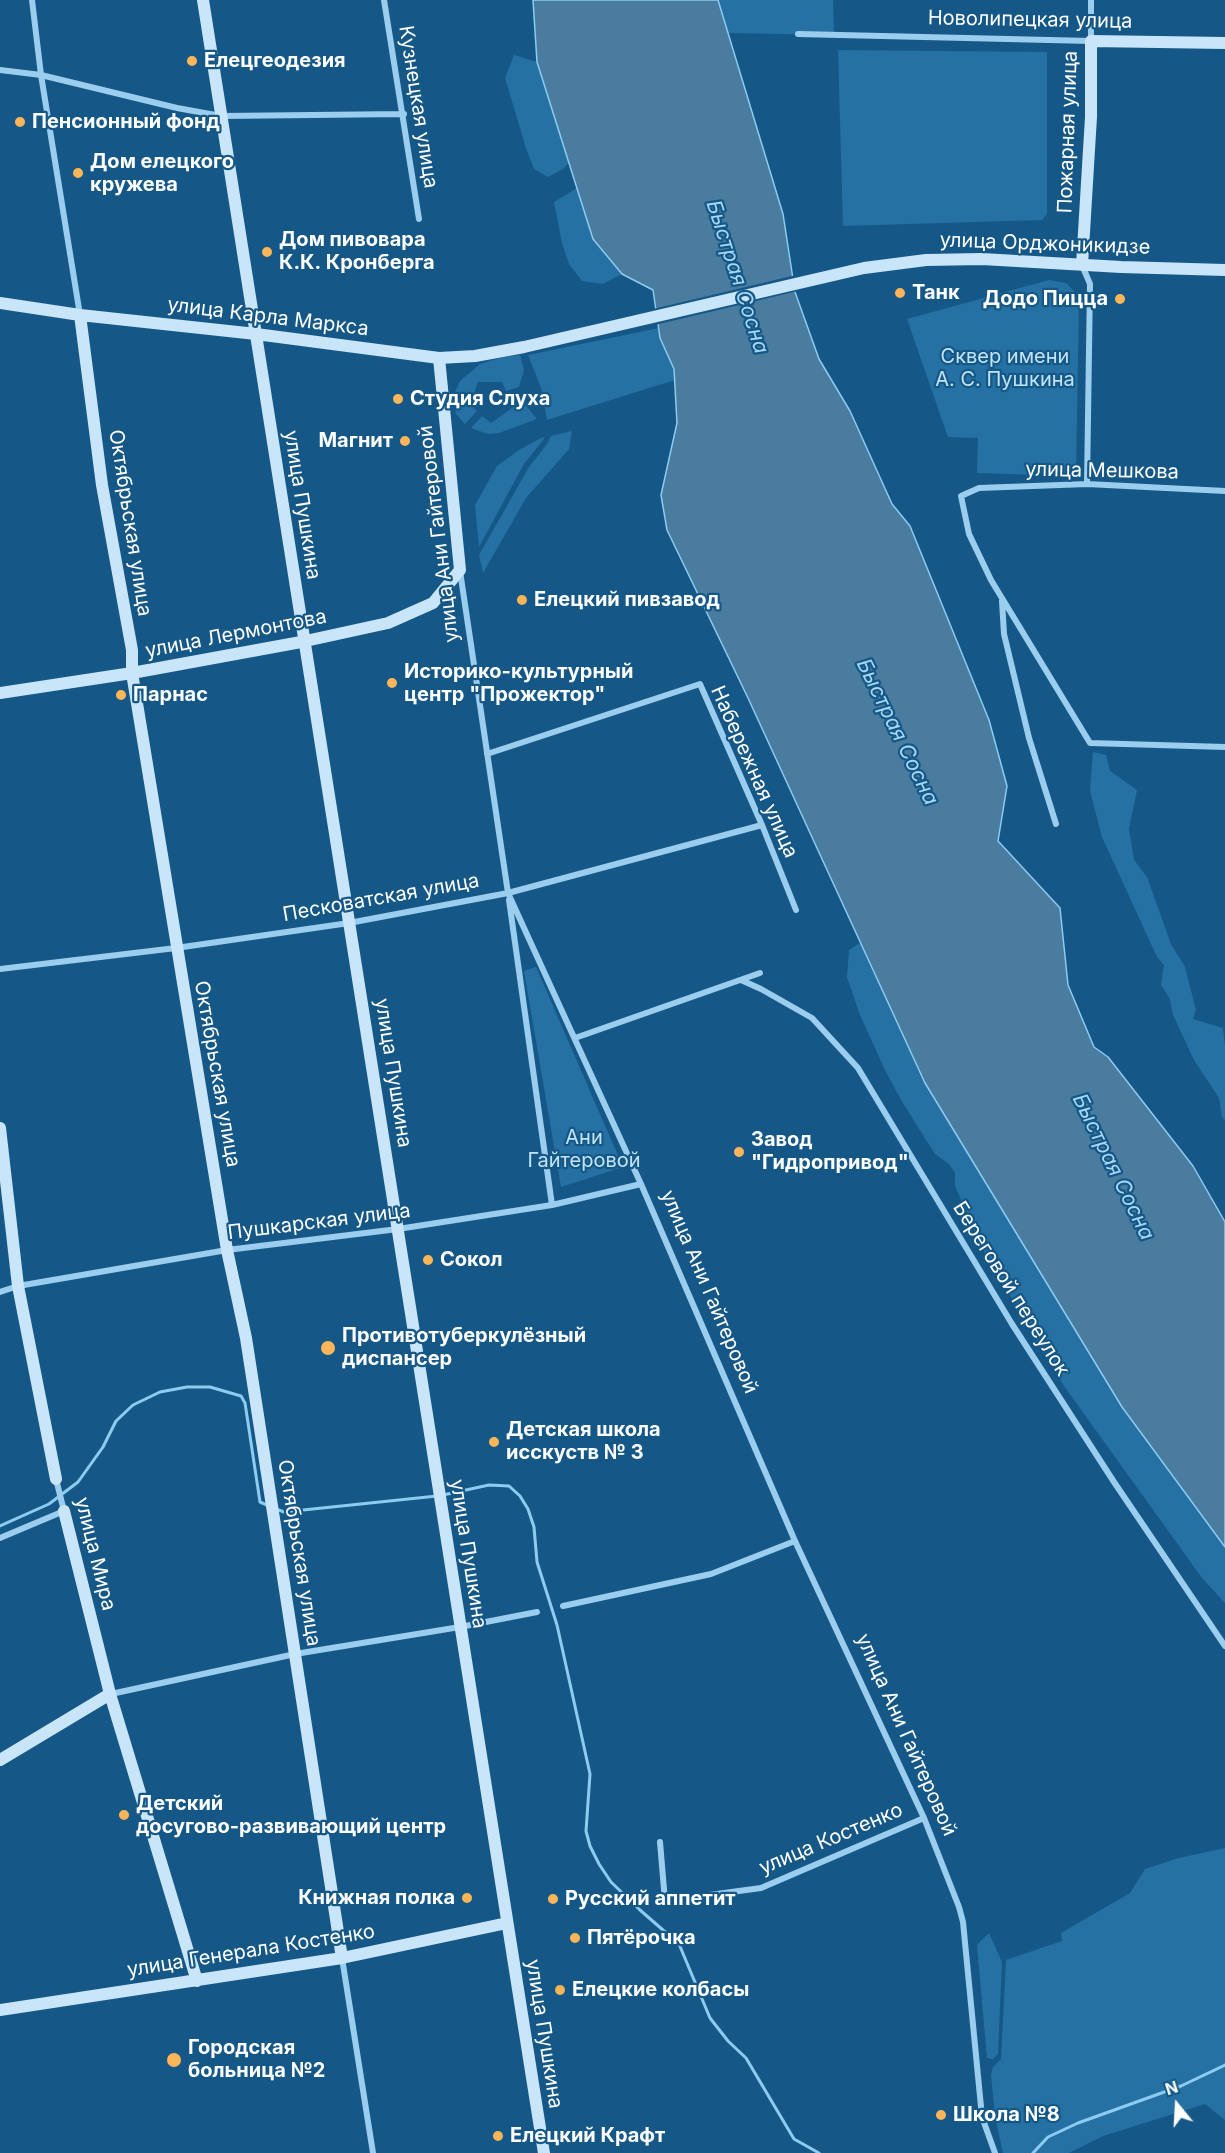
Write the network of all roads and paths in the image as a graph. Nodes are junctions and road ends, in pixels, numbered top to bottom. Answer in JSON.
{"nodes":[{"id":1,"x":32,"y":0,"type":"edge"},
{"id":2,"x":203,"y":0,"type":"edge"},
{"id":3,"x":384,"y":0,"type":"edge"},
{"id":4,"x":1091,"y":0,"type":"edge"},
{"id":5,"x":798,"y":34,"type":"dead end"},
{"id":6,"x":1091,"y":41,"type":"junction"},
{"id":7,"x":1225,"y":43,"type":"edge"},
{"id":8,"x":0,"y":70,"type":"edge"},
{"id":9,"x":41,"y":75,"type":"junction"},
{"id":10,"x":404,"y":114,"type":"junction"},
{"id":11,"x":221,"y":116,"type":"junction"},
{"id":12,"x":419,"y":219,"type":"dead end"},
{"id":13,"x":1082,"y":265,"type":"junction"},
{"id":14,"x":1225,"y":270,"type":"edge"},
{"id":15,"x":0,"y":303,"type":"edge"},
{"id":16,"x":80,"y":315,"type":"junction"},
{"id":17,"x":256,"y":334,"type":"junction"},
{"id":18,"x":531,"y":346,"type":"joint"},
{"id":19,"x":439,"y":357,"type":"junction"},
{"id":20,"x":1087,"y":484,"type":"junction"},
{"id":21,"x":1225,"y":491,"type":"edge"},
{"id":22,"x":460,"y":570,"type":"junction"},
{"id":23,"x":1002,"y":598,"type":"junction"},
{"id":24,"x":304,"y":641,"type":"junction"},
{"id":25,"x":132,"y":673,"type":"junction"},
{"id":26,"x":0,"y":693,"type":"edge"},
{"id":27,"x":1225,"y":747,"type":"edge"},
{"id":28,"x":487,"y":754,"type":"junction"},
{"id":29,"x":1056,"y":824,"type":"dead end"},
{"id":30,"x":762,"y":825,"type":"junction"},
{"id":31,"x":508,"y":893,"type":"junction"},
{"id":32,"x":796,"y":910,"type":"dead end"},
{"id":33,"x":349,"y":923,"type":"junction"},
{"id":34,"x":176,"y":948,"type":"junction"},
{"id":35,"x":0,"y":969,"type":"edge"},
{"id":36,"x":760,"y":973,"type":"dead end"},
{"id":37,"x":741,"y":980,"type":"junction"},
{"id":38,"x":576,"y":1038,"type":"junction"},
{"id":39,"x":0,"y":1128,"type":"edge"},
{"id":40,"x":641,"y":1184,"type":"junction"},
{"id":41,"x":552,"y":1205,"type":"junction"},
{"id":42,"x":398,"y":1229,"type":"junction"},
{"id":43,"x":227,"y":1250,"type":"junction"},
{"id":44,"x":18,"y":1286,"type":"junction"},
{"id":45,"x":0,"y":1292,"type":"edge"},
{"id":46,"x":56,"y":1479,"type":"joint"},
{"id":47,"x":64,"y":1511,"type":"junction"},
{"id":48,"x":0,"y":1538,"type":"edge"},
{"id":49,"x":795,"y":1541,"type":"junction"},
{"id":50,"x":563,"y":1606,"type":"dead end"},
{"id":51,"x":537,"y":1612,"type":"dead end"},
{"id":52,"x":460,"y":1627,"type":"junction"},
{"id":53,"x":1225,"y":1646,"type":"edge"},
{"id":54,"x":295,"y":1654,"type":"junction"},
{"id":55,"x":110,"y":1694,"type":"junction"},
{"id":56,"x":0,"y":1760,"type":"edge"},
{"id":57,"x":924,"y":1818,"type":"junction"},
{"id":58,"x":660,"y":1842,"type":"dead end"},
{"id":59,"x":507,"y":1923,"type":"junction"},
{"id":60,"x":342,"y":1958,"type":"junction"},
{"id":61,"x":197,"y":1981,"type":"junction"},
{"id":62,"x":0,"y":2010,"type":"edge"},
{"id":63,"x":373,"y":2153,"type":"edge"},
{"id":64,"x":544,"y":2153,"type":"edge"},
{"id":65,"x":995,"y":2153,"type":"edge"}],
"edges":[{"from":1,"to":9,"type":"street","name":"Октябрьская улица"},
{"from":2,"to":11,"type":"street","name":"улица Пушкина"},
{"from":3,"to":10,"type":"street","name":"Кузнецкая улица"},
{"from":4,"to":6,"type":"street","name":"Пожарная улица"},
{"from":5,"to":6,"type":"street","name":"Новолипецкая улица"},
{"from":6,"to":7,"type":"street","name":"Новолипецкая улица"},
{"from":6,"to":13,"type":"street","name":"Пожарная улица"},
{"from":8,"to":9,"type":"street"},
{"from":9,"to":11,"type":"street"},
{"from":9,"to":16,"type":"street","name":"Октябрьская улица"},
{"from":10,"to":11,"type":"street"},
{"from":10,"to":12,"type":"street","name":"Кузнецкая улица"},
{"from":11,"to":17,"type":"street","name":"улица Пушкина"},
{"from":13,"to":14,"type":"street","name":"улица Орджоникидзе"},
{"from":13,"to":18,"type":"street","name":"улица Орджоникидзе"},
{"from":13,"to":20,"type":"street"},
{"from":15,"to":16,"type":"street","name":"улица Карла Маркса"},
{"from":16,"to":17,"type":"street","name":"улица Карла Маркса"},
{"from":16,"to":25,"type":"street","name":"Октябрьская улица"},
{"from":17,"to":19,"type":"street","name":"улица Карла Маркса"},
{"from":17,"to":24,"type":"street","name":"улица Пушкина"},
{"from":18,"to":19,"type":"street","name":"улица Карла Маркса"},
{"from":19,"to":22,"type":"street","name":"улица Ани Гайтеровой"},
{"from":20,"to":21,"type":"street","name":"улица Мешкова"},
{"from":20,"to":23,"type":"street","name":"улица Мешкова"},
{"from":22,"to":24,"type":"street","name":"улица Лермонтова"},
{"from":22,"to":28,"type":"street","name":"улица Ани Гайтеровой"},
{"from":23,"to":27,"type":"street"},
{"from":23,"to":29,"type":"street"},
{"from":24,"to":25,"type":"street","name":"улица Лермонтова"},
{"from":24,"to":33,"type":"street","name":"улица Пушкина"},
{"from":25,"to":26,"type":"street","name":"улица Лермонтова"},
{"from":25,"to":34,"type":"street","name":"Октябрьская улица"},
{"from":28,"to":30,"type":"street","name":"Набережная улица"},
{"from":28,"to":31,"type":"street","name":"улица Ани Гайтеровой"},
{"from":30,"to":31,"type":"street","name":"Песковатская улица"},
{"from":30,"to":32,"type":"street","name":"Набережная улица"},
{"from":31,"to":33,"type":"street","name":"Песковатская улица"},
{"from":31,"to":38,"type":"street","name":"улица Ани Гайтеровой"},
{"from":31,"to":41,"type":"street"},
{"from":33,"to":34,"type":"street","name":"Песковатская улица"},
{"from":33,"to":42,"type":"street","name":"улица Пушкина"},
{"from":34,"to":35,"type":"street","name":"Песковатская улица"},
{"from":34,"to":43,"type":"street","name":"Октябрьская улица"},
{"from":36,"to":37,"type":"street"},
{"from":37,"to":38,"type":"street"},
{"from":37,"to":53,"type":"street","name":"Береговой переулок"},
{"from":38,"to":40,"type":"street","name":"улица Ани Гайтеровой"},
{"from":39,"to":44,"type":"street","name":"улица Мира"},
{"from":40,"to":41,"type":"street","name":"Пушкарская улица"},
{"from":40,"to":49,"type":"street","name":"улица Ани Гайтеровой"},
{"from":41,"to":42,"type":"street","name":"Пушкарская улица"},
{"from":42,"to":43,"type":"street","name":"Пушкарская улица"},
{"from":42,"to":52,"type":"street","name":"улица Пушкина"},
{"from":43,"to":44,"type":"street","name":"Пушкарская улица"},
{"from":43,"to":54,"type":"street","name":"Октябрьская улица"},
{"from":44,"to":45,"type":"street","name":"Пушкарская улица"},
{"from":44,"to":46,"type":"street","name":"улица Мира"},
{"from":46,"to":47,"type":"street","name":"улица Мира"},
{"from":47,"to":48,"type":"street"},
{"from":47,"to":55,"type":"street","name":"улица Мира"},
{"from":49,"to":50,"type":"street"},
{"from":49,"to":57,"type":"street","name":"улица Ани Гайтеровой"},
{"from":51,"to":52,"type":"street"},
{"from":52,"to":54,"type":"street"},
{"from":52,"to":59,"type":"street","name":"улица Пушкина"},
{"from":54,"to":55,"type":"street"},
{"from":54,"to":60,"type":"street","name":"Октябрьская улица"},
{"from":55,"to":56,"type":"street"},
{"from":55,"to":61,"type":"street","name":"улица Мира"},
{"from":57,"to":58,"type":"street","name":"улица Костенко"},
{"from":57,"to":65,"type":"street","name":"улица Ани Гайтеровой"},
{"from":59,"to":60,"type":"street","name":"улица Генерала Костенко"},
{"from":59,"to":64,"type":"street","name":"улица Пушкина"},
{"from":60,"to":61,"type":"street","name":"улица Генерала Костенко"},
{"from":60,"to":63,"type":"street","name":"Октябрьская улица"},
{"from":61,"to":62,"type":"street","name":"улица Генерала Костенко"}]}
